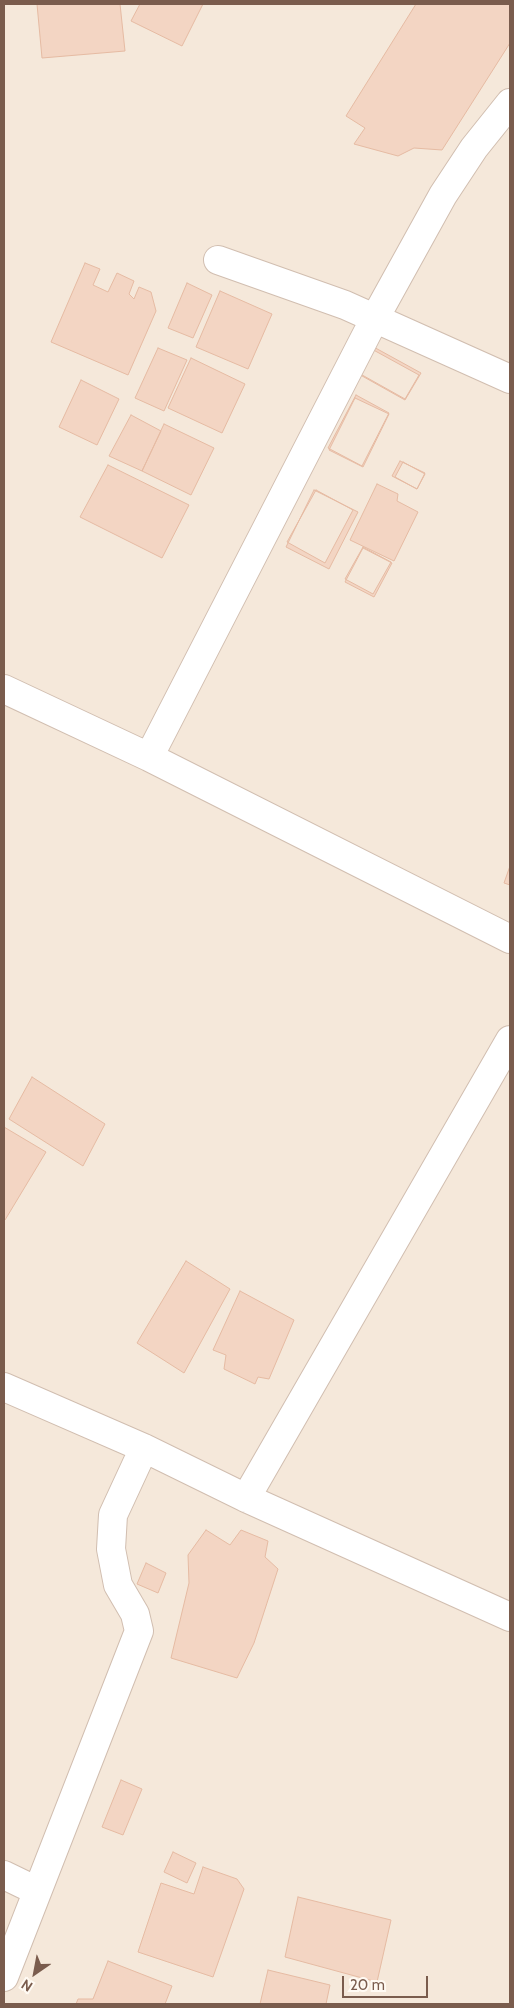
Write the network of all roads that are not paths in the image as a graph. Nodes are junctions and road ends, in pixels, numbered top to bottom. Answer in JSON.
{"nodes":[{"id":1,"x":510,"y":103,"type":"edge"},
{"id":2,"x":218,"y":260,"type":"dead end"},
{"id":3,"x":375,"y":318,"type":"junction"},
{"id":4,"x":510,"y":379,"type":"edge"},
{"id":5,"x":4,"y":689,"type":"edge"},
{"id":6,"x":149,"y":756,"type":"junction"},
{"id":7,"x":510,"y":939,"type":"edge"},
{"id":8,"x":510,"y":1040,"type":"edge"},
{"id":9,"x":4,"y":1387,"type":"edge"},
{"id":10,"x":144,"y":1448,"type":"junction"},
{"id":11,"x":246,"y":1498,"type":"junction"},
{"id":12,"x":510,"y":1617,"type":"edge"},
{"id":13,"x":4,"y":1875,"type":"edge"},
{"id":14,"x":37,"y":1891,"type":"junction"},
{"id":15,"x":4,"y":1978,"type":"edge"}],
"edges":[{"from":1,"to":3,"type":"street"},
{"from":2,"to":3,"type":"street"},
{"from":3,"to":4,"type":"street"},
{"from":3,"to":6,"type":"street"},
{"from":5,"to":6,"type":"street"},
{"from":6,"to":7,"type":"street"},
{"from":8,"to":11,"type":"street"},
{"from":9,"to":10,"type":"street"},
{"from":10,"to":11,"type":"street"},
{"from":10,"to":14,"type":"street"},
{"from":11,"to":12,"type":"street"},
{"from":13,"to":14,"type":"street"},
{"from":14,"to":15,"type":"street"}]}
